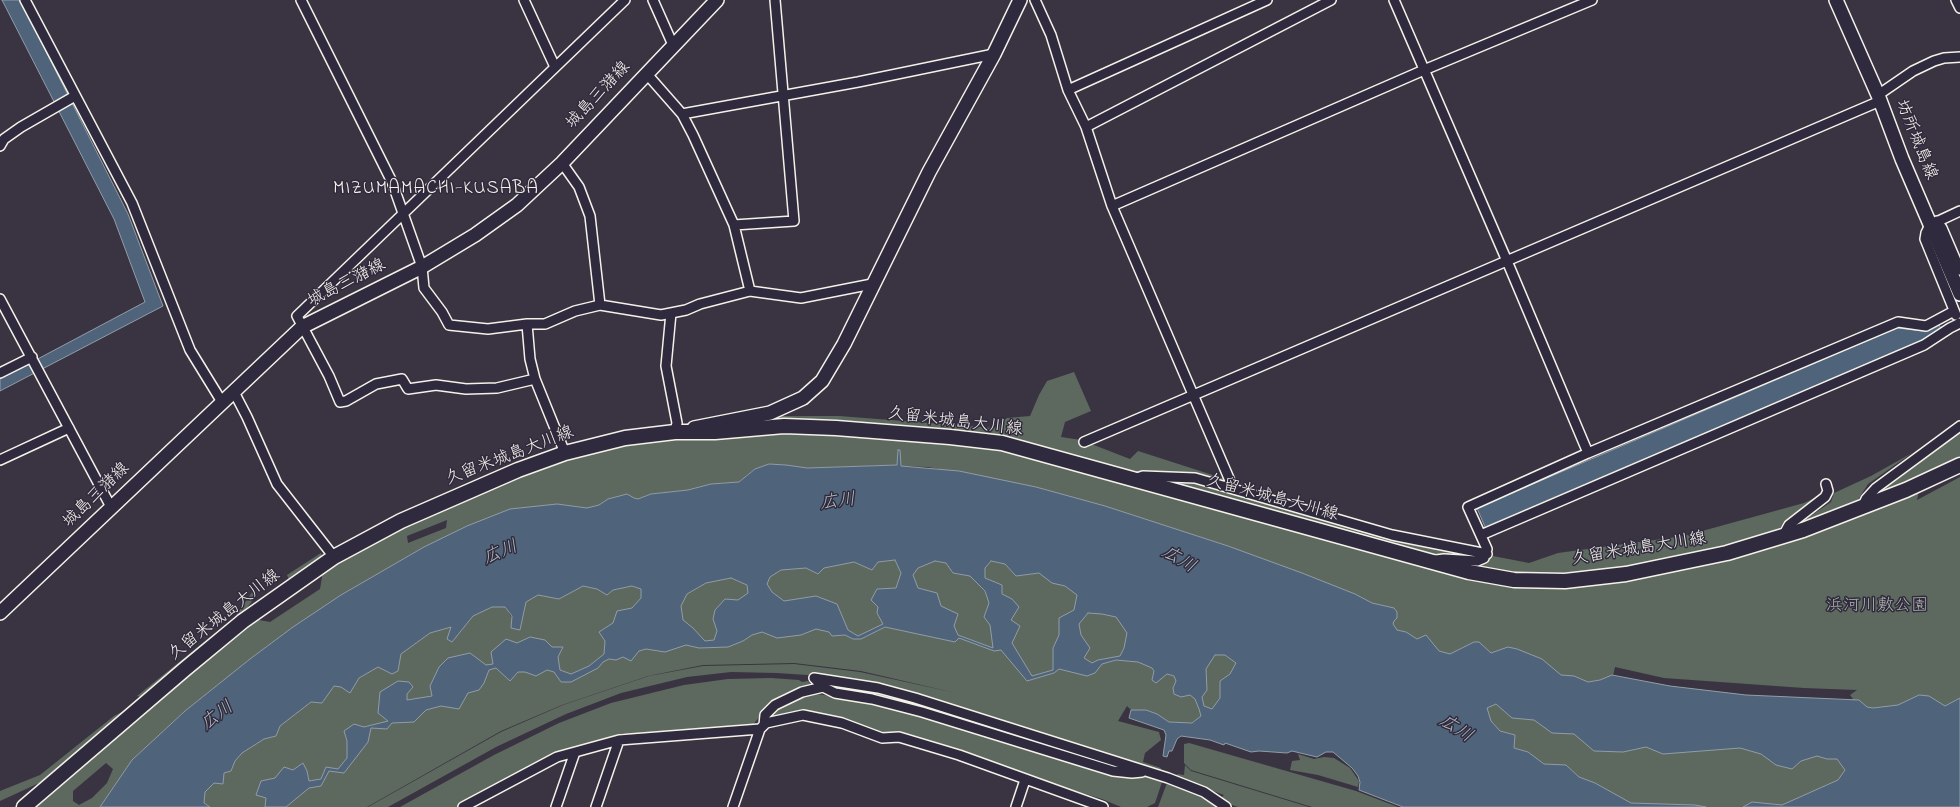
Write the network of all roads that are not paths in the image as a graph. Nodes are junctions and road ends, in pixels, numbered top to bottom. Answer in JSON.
{"nodes":[{"id":1,"x":25,"y":0,"type":"edge"},
{"id":2,"x":301,"y":0,"type":"edge"},
{"id":3,"x":524,"y":0,"type":"edge"},
{"id":4,"x":624,"y":0,"type":"edge"},
{"id":5,"x":653,"y":0,"type":"edge"},
{"id":6,"x":717,"y":0,"type":"edge"},
{"id":7,"x":775,"y":0,"type":"edge"},
{"id":8,"x":1020,"y":0,"type":"edge"},
{"id":9,"x":1035,"y":0,"type":"edge"},
{"id":10,"x":1267,"y":0,"type":"edge"},
{"id":11,"x":1331,"y":0,"type":"edge"},
{"id":12,"x":1394,"y":0,"type":"edge"},
{"id":13,"x":1592,"y":0,"type":"edge"},
{"id":14,"x":1836,"y":0,"type":"edge"},
{"id":15,"x":1956,"y":0,"type":"edge"},
{"id":16,"x":1960,"y":8,"type":"edge"},
{"id":17,"x":673,"y":45,"type":"junction"},
{"id":18,"x":994,"y":54,"type":"junction"},
{"id":19,"x":1960,"y":57,"type":"edge"},
{"id":20,"x":555,"y":67,"type":"junction"},
{"id":21,"x":1424,"y":70,"type":"junction"},
{"id":22,"x":646,"y":73,"type":"junction"},
{"id":23,"x":1068,"y":90,"type":"junction"},
{"id":24,"x":75,"y":96,"type":"junction"},
{"id":25,"x":783,"y":96,"type":"junction"},
{"id":26,"x":1880,"y":98,"type":"junction"},
{"id":27,"x":682,"y":114,"type":"junction"},
{"id":28,"x":1086,"y":127,"type":"junction"},
{"id":29,"x":0,"y":146,"type":"edge"},
{"id":30,"x":562,"y":163,"type":"junction"},
{"id":31,"x":1112,"y":206,"type":"junction"},
{"id":32,"x":1960,"y":211,"type":"edge"},
{"id":33,"x":404,"y":212,"type":"junction"},
{"id":34,"x":1934,"y":223,"type":"junction"},
{"id":35,"x":734,"y":225,"type":"junction"},
{"id":36,"x":1507,"y":261,"type":"junction"},
{"id":37,"x":422,"y":267,"type":"junction"},
{"id":38,"x":1960,"y":270,"type":"edge"},
{"id":39,"x":872,"y":284,"type":"junction"},
{"id":40,"x":750,"y":291,"type":"junction"},
{"id":41,"x":1960,"y":294,"type":"edge"},
{"id":42,"x":0,"y":300,"type":"edge"},
{"id":43,"x":600,"y":305,"type":"junction"},
{"id":44,"x":1954,"y":311,"type":"junction"},
{"id":45,"x":670,"y":313,"type":"junction"},
{"id":46,"x":527,"y":324,"type":"junction"},
{"id":47,"x":1960,"y":325,"type":"edge"},
{"id":48,"x":302,"y":327,"type":"junction"},
{"id":49,"x":33,"y":358,"type":"junction"},
{"id":50,"x":0,"y":373,"type":"edge"},
{"id":51,"x":535,"y":379,"type":"junction"},
{"id":52,"x":234,"y":392,"type":"junction"},
{"id":53,"x":1194,"y":395,"type":"junction"},
{"id":54,"x":222,"y":402,"type":"junction"},
{"id":55,"x":1960,"y":426,"type":"edge"},
{"id":56,"x":69,"y":428,"type":"junction"},
{"id":57,"x":675,"y":432,"type":"junction"},
{"id":58,"x":1084,"y":442,"type":"dead end"},
{"id":59,"x":565,"y":453,"type":"junction"},
{"id":60,"x":1588,"y":453,"type":"junction"},
{"id":61,"x":0,"y":460,"type":"edge"},
{"id":62,"x":1960,"y":465,"type":"edge"},
{"id":63,"x":1134,"y":479,"type":"junction"},
{"id":64,"x":1826,"y":484,"type":"dead end"},
{"id":65,"x":1232,"y":488,"type":"junction"},
{"id":66,"x":111,"y":507,"type":"junction"},
{"id":67,"x":1862,"y":508,"type":"junction"},
{"id":68,"x":1481,"y":535,"type":"junction"},
{"id":69,"x":1783,"y":536,"type":"junction"},
{"id":70,"x":1487,"y":554,"type":"junction"},
{"id":71,"x":334,"y":557,"type":"junction"},
{"id":72,"x":1430,"y":561,"type":"junction"},
{"id":73,"x":0,"y":613,"type":"edge"},
{"id":74,"x":823,"y":688,"type":"junction"},
{"id":75,"x":762,"y":727,"type":"junction"},
{"id":76,"x":619,"y":740,"type":"junction"},
{"id":77,"x":575,"y":752,"type":"junction"},
{"id":78,"x":1145,"y":772,"type":"junction"},
{"id":79,"x":1025,"y":780,"type":"junction"},
{"id":80,"x":24,"y":807,"type":"edge"},
{"id":81,"x":463,"y":807,"type":"edge"},
{"id":82,"x":556,"y":807,"type":"edge"},
{"id":83,"x":596,"y":807,"type":"edge"},
{"id":84,"x":733,"y":807,"type":"edge"},
{"id":85,"x":1016,"y":807,"type":"edge"},
{"id":86,"x":1103,"y":807,"type":"edge"},
{"id":87,"x":1226,"y":807,"type":"edge"}],
"edges":[{"from":1,"to":24,"type":"street"},
{"from":2,"to":33,"type":"street"},
{"from":3,"to":20,"type":"street"},
{"from":4,"to":20,"type":"street"},
{"from":5,"to":17,"type":"street"},
{"from":6,"to":17,"type":"main road","name":"城島三潴線"},
{"from":7,"to":25,"type":"street"},
{"from":8,"to":18,"type":"main road"},
{"from":9,"to":23,"type":"street"},
{"from":10,"to":23,"type":"street"},
{"from":11,"to":28,"type":"street"},
{"from":12,"to":21,"type":"street"},
{"from":13,"to":21,"type":"street"},
{"from":14,"to":26,"type":"main road","name":"坊所城島線"},
{"from":15,"to":16,"type":"street"},
{"from":17,"to":22,"type":"main road","name":"城島三潴線"},
{"from":18,"to":25,"type":"street"},
{"from":18,"to":39,"type":"main road"},
{"from":19,"to":26,"type":"street"},
{"from":20,"to":33,"type":"street"},
{"from":21,"to":31,"type":"street"},
{"from":21,"to":36,"type":"street"},
{"from":22,"to":27,"type":"street"},
{"from":22,"to":30,"type":"main road","name":"城島三潴線"},
{"from":23,"to":28,"type":"street"},
{"from":24,"to":29,"type":"street"},
{"from":24,"to":54,"type":"street"},
{"from":25,"to":27,"type":"street"},
{"from":25,"to":35,"type":"street"},
{"from":26,"to":34,"type":"main road","name":"坊所城島線"},
{"from":26,"to":36,"type":"street"},
{"from":27,"to":35,"type":"street"},
{"from":28,"to":31,"type":"street"},
{"from":30,"to":37,"type":"main road","name":"城島三潴線"},
{"from":30,"to":43,"type":"street"},
{"from":31,"to":53,"type":"street"},
{"from":32,"to":34,"type":"street"},
{"from":33,"to":37,"type":"street"},
{"from":33,"to":48,"type":"street"},
{"from":34,"to":38,"type":"street"},
{"from":34,"to":41,"type":"main road","name":"坊所城島線"},
{"from":34,"to":44,"type":"street"},
{"from":35,"to":40,"type":"street"},
{"from":36,"to":53,"type":"street"},
{"from":36,"to":60,"type":"street"},
{"from":37,"to":46,"type":"street"},
{"from":37,"to":48,"type":"main road","name":"城島三潴線"},
{"from":39,"to":40,"type":"street"},
{"from":39,"to":57,"type":"main road"},
{"from":40,"to":45,"type":"street"},
{"from":42,"to":49,"type":"street"},
{"from":43,"to":45,"type":"street"},
{"from":43,"to":46,"type":"street"},
{"from":44,"to":47,"type":"street"},
{"from":44,"to":60,"type":"street"},
{"from":45,"to":57,"type":"street"},
{"from":46,"to":51,"type":"street"},
{"from":47,"to":68,"type":"street"},
{"from":48,"to":51,"type":"street"},
{"from":48,"to":52,"type":"main road","name":"城島三潴線"},
{"from":49,"to":50,"type":"street"},
{"from":49,"to":56,"type":"street"},
{"from":51,"to":59,"type":"street"},
{"from":52,"to":54,"type":"main road","name":"城島三潴線"},
{"from":52,"to":71,"type":"street"},
{"from":53,"to":58,"type":"street"},
{"from":53,"to":65,"type":"street"},
{"from":54,"to":66,"type":"main road","name":"城島三潴線"},
{"from":55,"to":67,"type":"street"},
{"from":56,"to":61,"type":"street"},
{"from":56,"to":66,"type":"street"},
{"from":57,"to":59,"type":"main road","name":"久留米城島大川線"},
{"from":57,"to":63,"type":"main road","name":"久留米城島大川線"},
{"from":59,"to":71,"type":"main road","name":"久留米城島大川線"},
{"from":60,"to":68,"type":"street"},
{"from":62,"to":67,"type":"main road","name":"久留米城島大川線"},
{"from":63,"to":65,"type":"street"},
{"from":63,"to":72,"type":"main road","name":"久留米城島大川線"},
{"from":64,"to":69,"type":"street"},
{"from":65,"to":70,"type":"street"},
{"from":66,"to":73,"type":"main road","name":"城島三潴線"},
{"from":67,"to":69,"type":"main road","name":"久留米城島大川線"},
{"from":68,"to":70,"type":"street"},
{"from":69,"to":72,"type":"main road","name":"久留米城島大川線"},
{"from":70,"to":72,"type":"street"},
{"from":71,"to":80,"type":"main road","name":"久留米城島大川線"},
{"from":74,"to":75,"type":"street"},
{"from":74,"to":78,"type":"street"},
{"from":74,"to":78,"type":"street"},
{"from":75,"to":76,"type":"street"},
{"from":75,"to":79,"type":"street"},
{"from":75,"to":84,"type":"street"},
{"from":76,"to":77,"type":"street"},
{"from":76,"to":83,"type":"street"},
{"from":77,"to":81,"type":"street"},
{"from":77,"to":82,"type":"street"},
{"from":78,"to":87,"type":"street"},
{"from":79,"to":85,"type":"street"},
{"from":79,"to":86,"type":"street"}]}
